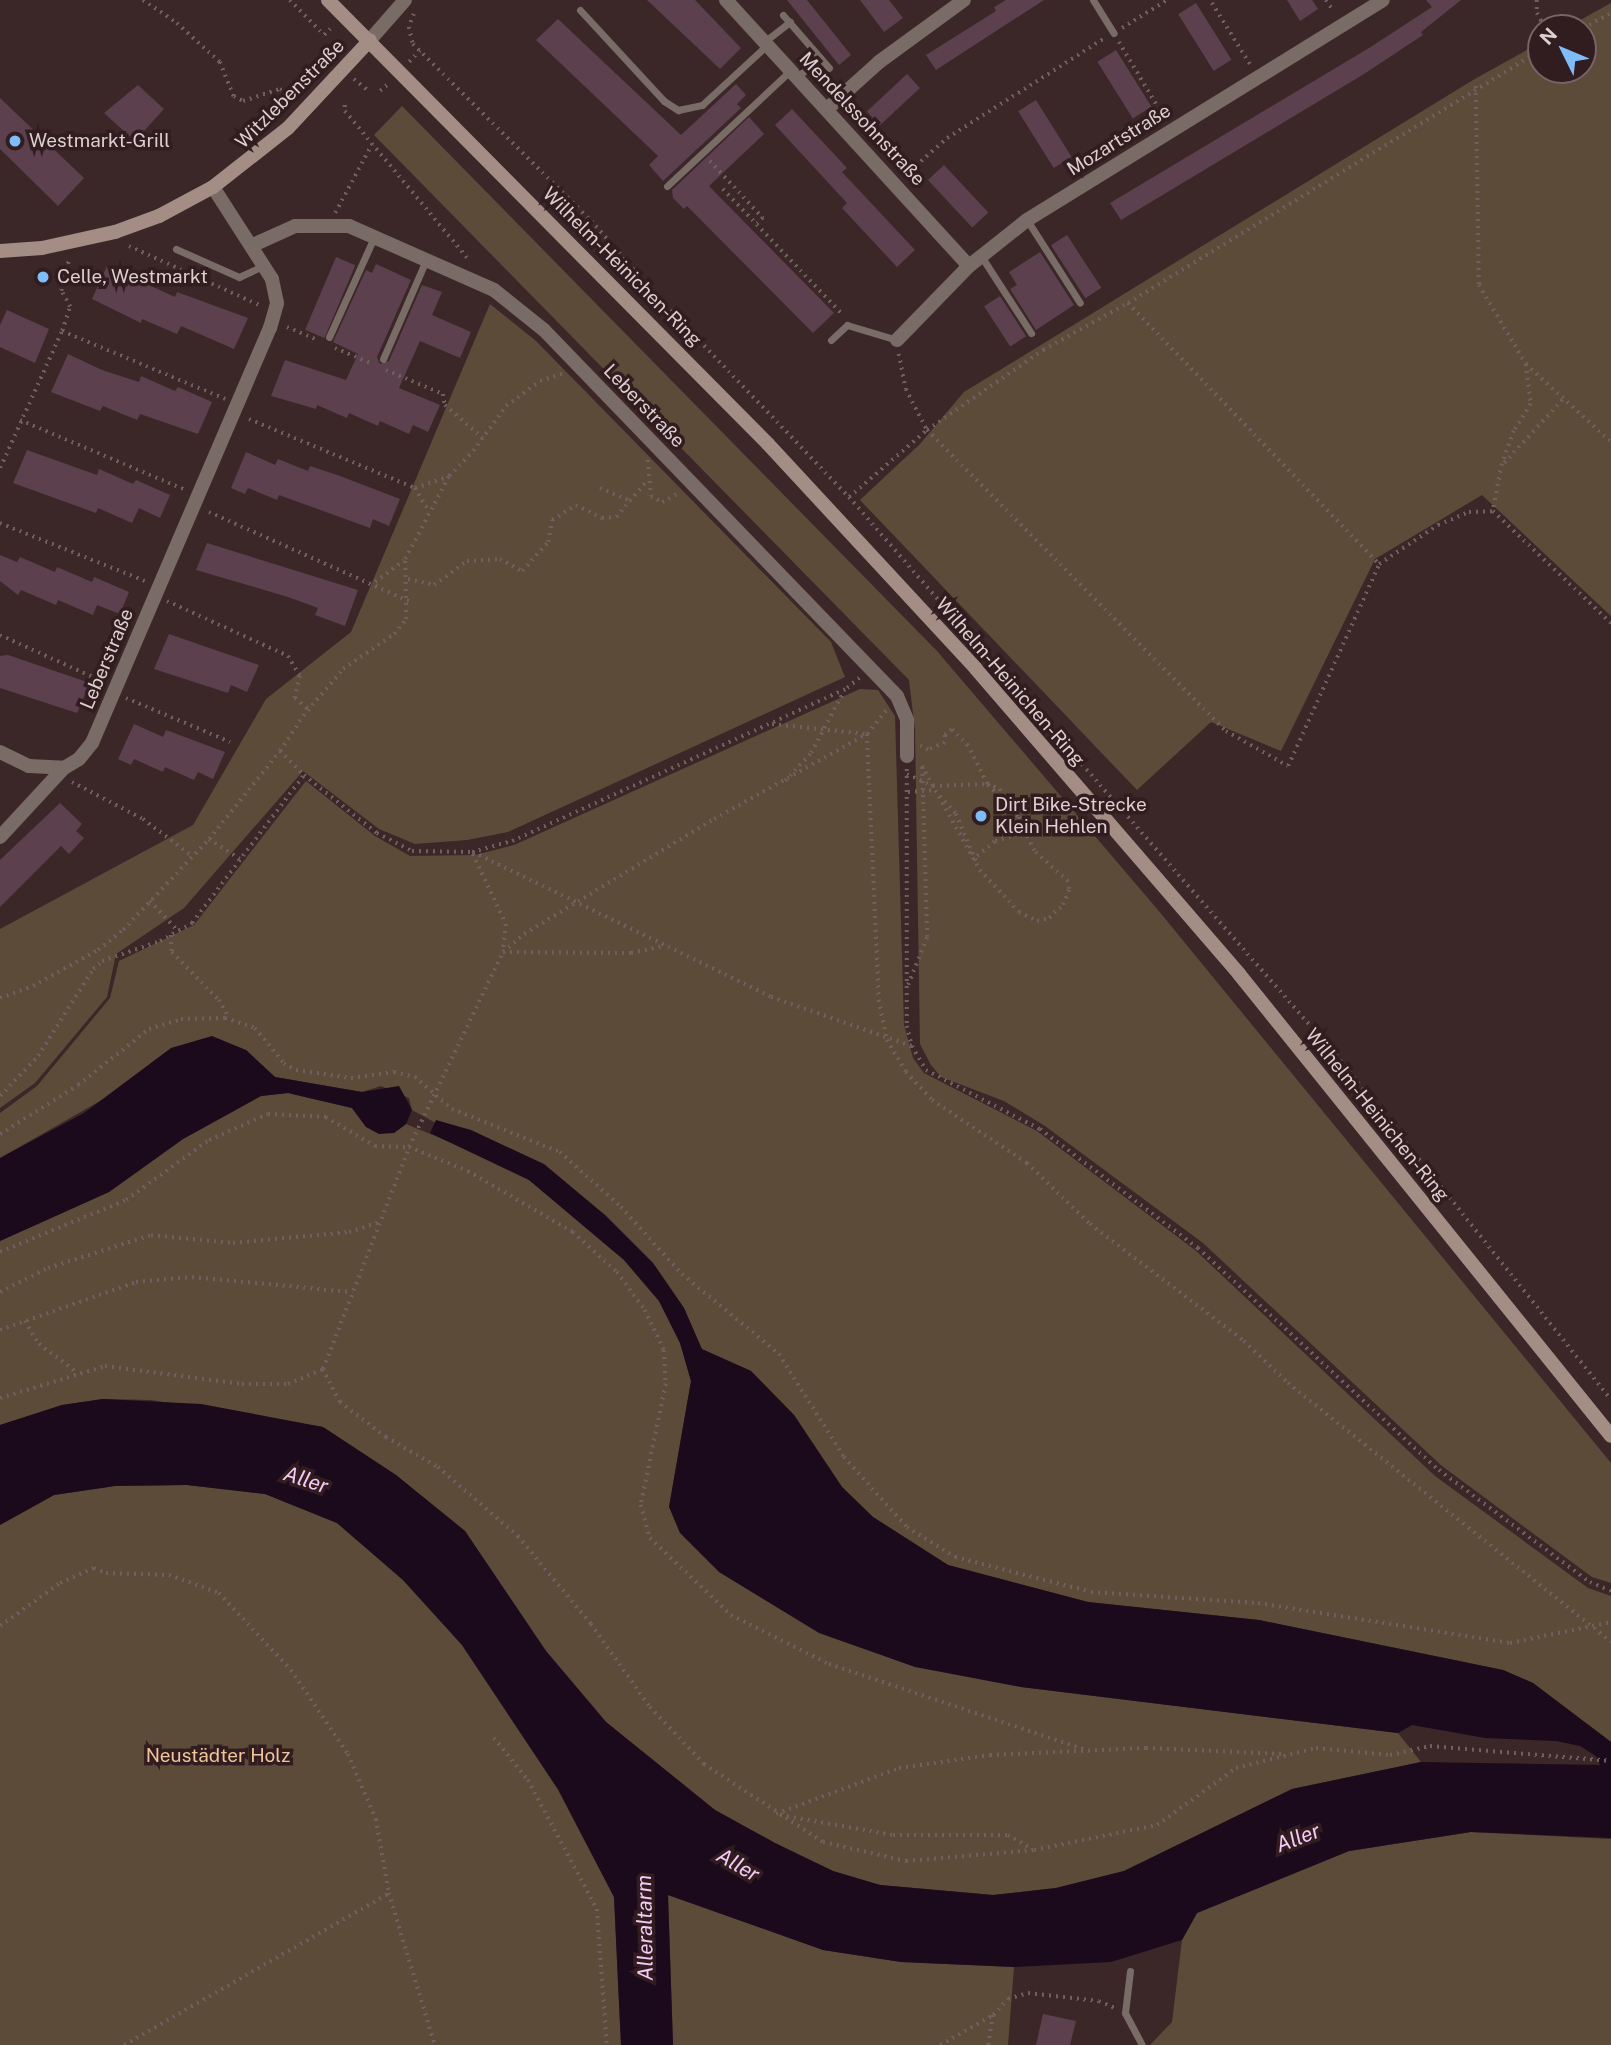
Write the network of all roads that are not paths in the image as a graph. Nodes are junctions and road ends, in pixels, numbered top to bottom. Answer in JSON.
{"nodes":[{"id":1,"x":328,"y":0,"type":"edge"},
{"id":2,"x":405,"y":0,"type":"edge"},
{"id":3,"x":726,"y":0,"type":"edge"},
{"id":4,"x":964,"y":0,"type":"edge"},
{"id":5,"x":1093,"y":0,"type":"edge"},
{"id":6,"x":1383,"y":0,"type":"edge"},
{"id":7,"x":580,"y":10,"type":"dead end"},
{"id":8,"x":783,"y":15,"type":"dead end"},
{"id":9,"x":790,"y":22,"type":"junction"},
{"id":10,"x":1114,"y":33,"type":"road end"},
{"id":11,"x":370,"y":40,"type":"junction"},
{"id":12,"x":765,"y":43,"type":"junction"},
{"id":13,"x":821,"y":58,"type":"junction"},
{"id":14,"x":829,"y":68,"type":"dead end"},
{"id":15,"x":794,"y":74,"type":"junction"},
{"id":16,"x":827,"y":109,"type":"junction"},
{"id":17,"x":667,"y":186,"type":"dead end"},
{"id":18,"x":213,"y":187,"type":"junction"},
{"id":19,"x":1027,"y":220,"type":"junction"},
{"id":20,"x":376,"y":234,"type":"junction"},
{"id":21,"x":253,"y":245,"type":"junction"},
{"id":22,"x":176,"y":249,"type":"dead end"},
{"id":23,"x":0,"y":251,"type":"edge"},
{"id":24,"x":981,"y":255,"type":"junction"},
{"id":25,"x":427,"y":257,"type":"junction"},
{"id":26,"x":266,"y":265,"type":"junction"},
{"id":27,"x":968,"y":266,"type":"junction"},
{"id":28,"x":1080,"y":303,"type":"dead end"},
{"id":29,"x":1031,"y":333,"type":"dead end"},
{"id":30,"x":329,"y":337,"type":"dead end"},
{"id":31,"x":831,"y":340,"type":"dead end"},
{"id":32,"x":897,"y":340,"type":"joint"},
{"id":33,"x":383,"y":359,"type":"dead end"},
{"id":34,"x":0,"y":752,"type":"edge"},
{"id":35,"x":907,"y":756,"type":"road end"},
{"id":36,"x":60,"y":772,"type":"junction"},
{"id":37,"x":0,"y":838,"type":"edge"},
{"id":38,"x":1611,"y":1436,"type":"edge"},
{"id":39,"x":1130,"y":1971,"type":"dead end"},
{"id":40,"x":1142,"y":2045,"type":"edge"}],
"edges":[{"from":1,"to":11,"type":"main road","name":"Wilhelm-Heinichen-Ring"},
{"from":2,"to":11,"type":"street"},
{"from":3,"to":12,"type":"street","name":"Mendelssohnstraße"},
{"from":4,"to":16,"type":"street"},
{"from":5,"to":10,"type":"lane"},
{"from":6,"to":19,"type":"street","name":"Mozartstraße"},
{"from":7,"to":12,"type":"lane"},
{"from":8,"to":9,"type":"lane"},
{"from":9,"to":12,"type":"lane"},
{"from":9,"to":13,"type":"lane"},
{"from":11,"to":18,"type":"main road","name":"Witzlebenstraße"},
{"from":11,"to":38,"type":"main road","name":"Wilhelm-Heinichen-Ring"},
{"from":12,"to":15,"type":"street","name":"Mendelssohnstraße"},
{"from":13,"to":14,"type":"lane"},
{"from":13,"to":15,"type":"lane"},
{"from":15,"to":16,"type":"street","name":"Mendelssohnstraße"},
{"from":15,"to":17,"type":"lane"},
{"from":16,"to":27,"type":"street","name":"Mendelssohnstraße"},
{"from":18,"to":21,"type":"street"},
{"from":18,"to":23,"type":"main road","name":"Witzlebenstraße"},
{"from":19,"to":24,"type":"street","name":"Mozartstraße"},
{"from":19,"to":28,"type":"lane"},
{"from":20,"to":21,"type":"street","name":"Leberstraße"},
{"from":20,"to":25,"type":"street","name":"Leberstraße"},
{"from":20,"to":30,"type":"lane"},
{"from":21,"to":26,"type":"street"},
{"from":22,"to":26,"type":"lane"},
{"from":24,"to":27,"type":"street","name":"Mozartstraße"},
{"from":24,"to":29,"type":"lane"},
{"from":25,"to":33,"type":"lane"},
{"from":25,"to":35,"type":"street","name":"Leberstraße"},
{"from":26,"to":36,"type":"street","name":"Leberstraße"},
{"from":27,"to":32,"type":"street","name":"Mozartstraße"},
{"from":31,"to":32,"type":"lane"},
{"from":34,"to":36,"type":"street"},
{"from":36,"to":37,"type":"street","name":"Leberstraße"},
{"from":39,"to":40,"type":"lane"}]}
